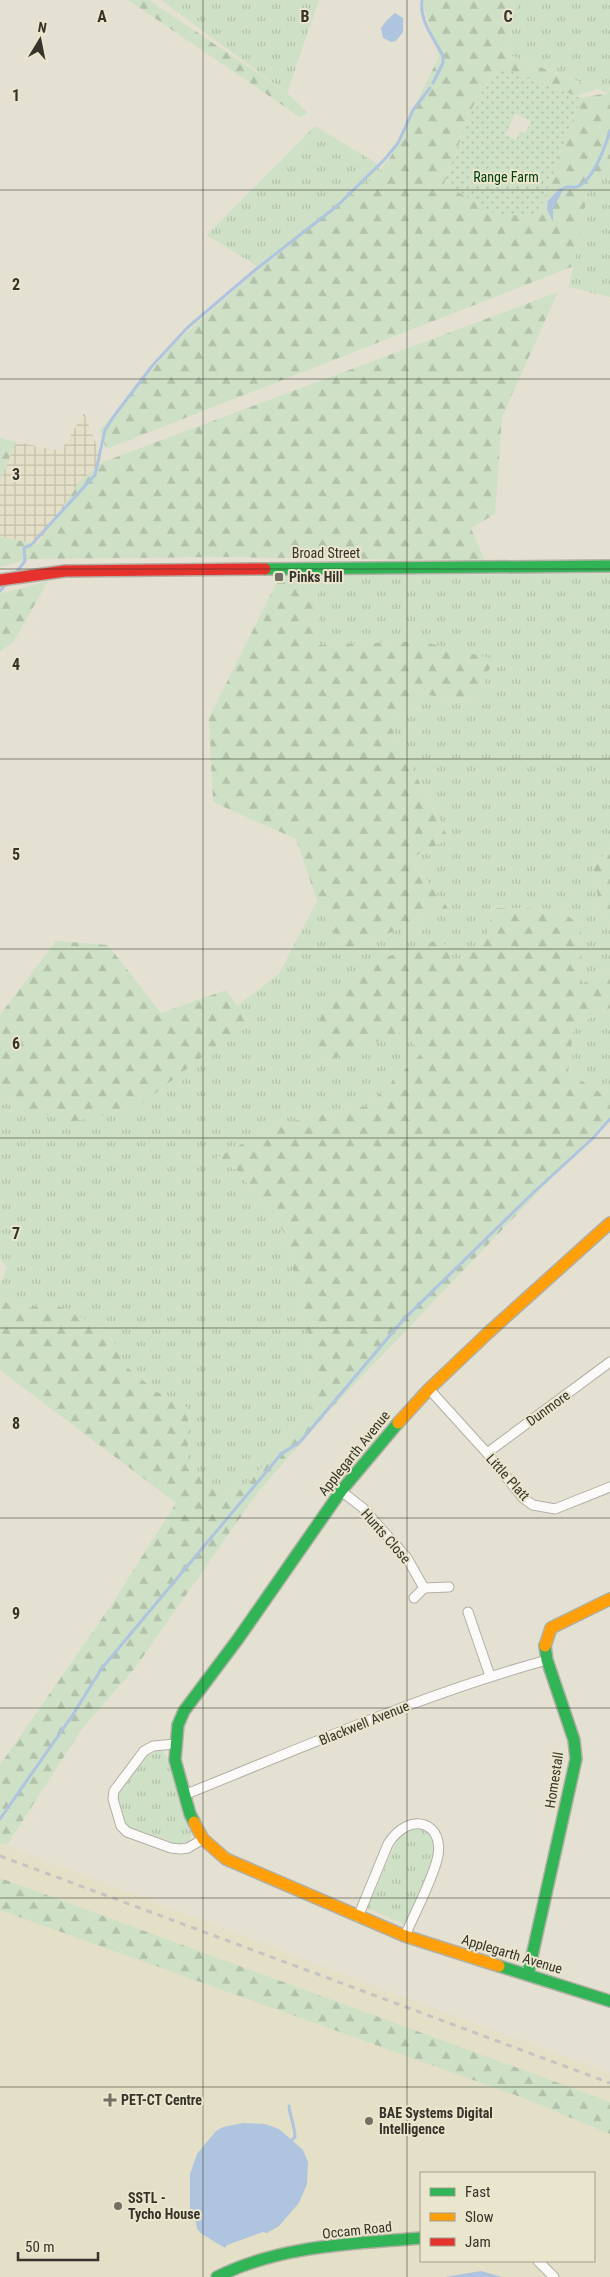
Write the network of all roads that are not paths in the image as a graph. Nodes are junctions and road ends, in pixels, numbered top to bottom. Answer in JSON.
{"nodes":[{"id":1,"x":610,"y":566,"type":"edge"},
{"id":2,"x":3,"y":579,"type":"edge"},
{"id":3,"x":610,"y":1223,"type":"edge"},
{"id":4,"x":610,"y":1362,"type":"edge"},
{"id":5,"x":429,"y":1389,"type":"junction"},
{"id":6,"x":487,"y":1453,"type":"junction"},
{"id":7,"x":610,"y":1487,"type":"edge"},
{"id":8,"x":341,"y":1491,"type":"junction"},
{"id":9,"x":449,"y":1587,"type":"dead end"},
{"id":10,"x":424,"y":1588,"type":"junction"},
{"id":11,"x":414,"y":1598,"type":"dead end"},
{"id":12,"x":610,"y":1599,"type":"edge"},
{"id":13,"x":468,"y":1612,"type":"dead end"},
{"id":14,"x":547,"y":1660,"type":"junction"},
{"id":15,"x":490,"y":1676,"type":"junction"},
{"id":16,"x":176,"y":1744,"type":"junction"},
{"id":17,"x":184,"y":1795,"type":"junction"},
{"id":18,"x":203,"y":1840,"type":"junction"},
{"id":19,"x":358,"y":1917,"type":"junction"},
{"id":20,"x":405,"y":1936,"type":"junction"},
{"id":21,"x":528,"y":1974,"type":"junction"},
{"id":22,"x":610,"y":2001,"type":"edge"},
{"id":23,"x":420,"y":2238,"type":"edge"},
{"id":24,"x":539,"y":2262,"type":"edge"},
{"id":25,"x":217,"y":2277,"type":"edge"},
{"id":26,"x":554,"y":2277,"type":"edge"}],
"edges":[{"from":1,"to":2,"type":"street","name":"Broad Street"},
{"from":3,"to":5,"type":"street","name":"Applegarth Avenue"},
{"from":4,"to":6,"type":"street","name":"Dunmore"},
{"from":5,"to":6,"type":"street","name":"Little Platt"},
{"from":5,"to":8,"type":"street","name":"Applegarth Avenue"},
{"from":6,"to":7,"type":"street","name":"Little Platt"},
{"from":8,"to":10,"type":"street","name":"Hunts Close"},
{"from":8,"to":16,"type":"street","name":"Applegarth Avenue"},
{"from":9,"to":10,"type":"street"},
{"from":10,"to":11,"type":"street"},
{"from":12,"to":14,"type":"street","name":"Homestall"},
{"from":13,"to":15,"type":"street"},
{"from":14,"to":15,"type":"street","name":"Blackwell Avenue"},
{"from":14,"to":21,"type":"street","name":"Homestall"},
{"from":15,"to":17,"type":"street","name":"Blackwell Avenue"},
{"from":16,"to":17,"type":"street","name":"Applegarth Avenue"},
{"from":16,"to":18,"type":"street"},
{"from":17,"to":18,"type":"street","name":"Applegarth Avenue"},
{"from":18,"to":19,"type":"street","name":"Applegarth Avenue"},
{"from":19,"to":20,"type":"street","name":"Applegarth Avenue"},
{"from":19,"to":20,"type":"street"},
{"from":20,"to":21,"type":"street","name":"Applegarth Avenue"},
{"from":21,"to":22,"type":"street","name":"Applegarth Avenue"},
{"from":23,"to":25,"type":"street","name":"Occam Road"},
{"from":24,"to":26,"type":"street"}]}
